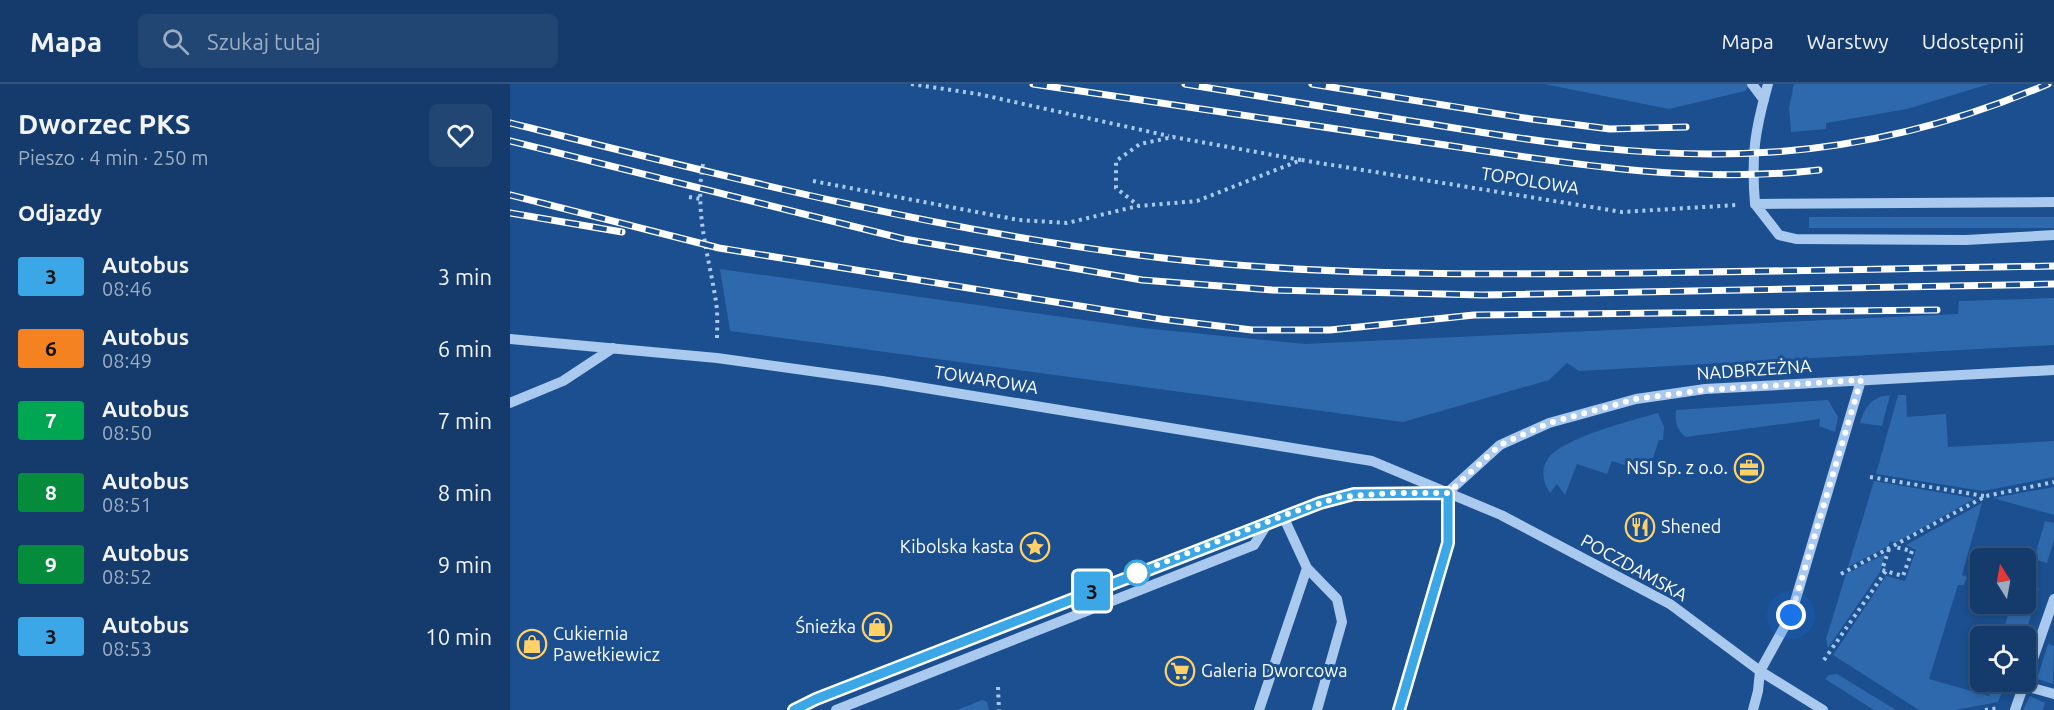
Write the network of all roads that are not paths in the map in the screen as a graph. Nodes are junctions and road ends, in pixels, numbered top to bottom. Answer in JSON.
{"nodes":[{"id":1,"x":1752,"y":84,"type":"edge"},
{"id":2,"x":1768,"y":84,"type":"edge"},
{"id":3,"x":1764,"y":99,"type":"junction"},
{"id":4,"x":2054,"y":202,"type":"edge"},
{"id":5,"x":1755,"y":204,"type":"junction"},
{"id":6,"x":2054,"y":235,"type":"edge"},
{"id":7,"x":510,"y":339,"type":"edge"},
{"id":8,"x":613,"y":348,"type":"junction"},
{"id":9,"x":2054,"y":370,"type":"edge"},
{"id":10,"x":1861,"y":380,"type":"junction"},
{"id":11,"x":510,"y":403,"type":"edge"},
{"id":12,"x":1448,"y":493,"type":"junction"},
{"id":13,"x":1282,"y":516,"type":"junction"},
{"id":14,"x":1269,"y":521,"type":"junction"},
{"id":15,"x":1307,"y":568,"type":"junction"},
{"id":16,"x":2054,"y":599,"type":"edge"},
{"id":17,"x":2036,"y":653,"type":"edge"},
{"id":18,"x":1760,"y":671,"type":"junction"},
{"id":19,"x":2036,"y":689,"type":"edge"},
{"id":20,"x":2022,"y":692,"type":"edge"},
{"id":21,"x":2054,"y":694,"type":"edge"},
{"id":22,"x":797,"y":710,"type":"edge"},
{"id":23,"x":836,"y":710,"type":"edge"},
{"id":24,"x":1259,"y":710,"type":"edge"},
{"id":25,"x":1317,"y":710,"type":"edge"},
{"id":26,"x":1399,"y":710,"type":"edge"},
{"id":27,"x":1753,"y":710,"type":"edge"},
{"id":28,"x":1823,"y":710,"type":"edge"},
{"id":29,"x":2015,"y":710,"type":"edge"}],
"edges":[{"from":1,"to":3,"type":"street"},
{"from":2,"to":3,"type":"street"},
{"from":3,"to":5,"type":"street"},
{"from":4,"to":5,"type":"street"},
{"from":5,"to":6,"type":"street"},
{"from":7,"to":8,"type":"street","name":"TOWAROWA"},
{"from":8,"to":11,"type":"street"},
{"from":8,"to":12,"type":"street","name":"TOWAROWA"},
{"from":9,"to":10,"type":"street","name":"NADBRZEŻNA"},
{"from":10,"to":12,"type":"street","name":"NADBRZEŻNA"},
{"from":10,"to":18,"type":"street"},
{"from":12,"to":13,"type":"street"},
{"from":12,"to":18,"type":"street","name":"POCZDAMSKA"},
{"from":12,"to":26,"type":"street"},
{"from":13,"to":14,"type":"street"},
{"from":13,"to":15,"type":"street"},
{"from":14,"to":22,"type":"street"},
{"from":14,"to":23,"type":"street"},
{"from":15,"to":24,"type":"street"},
{"from":15,"to":25,"type":"street"},
{"from":16,"to":17,"type":"street"},
{"from":18,"to":27,"type":"street"},
{"from":18,"to":28,"type":"street","name":"POCZDAMSKA"},
{"from":19,"to":21,"type":"street"},
{"from":20,"to":29,"type":"street"}]}
